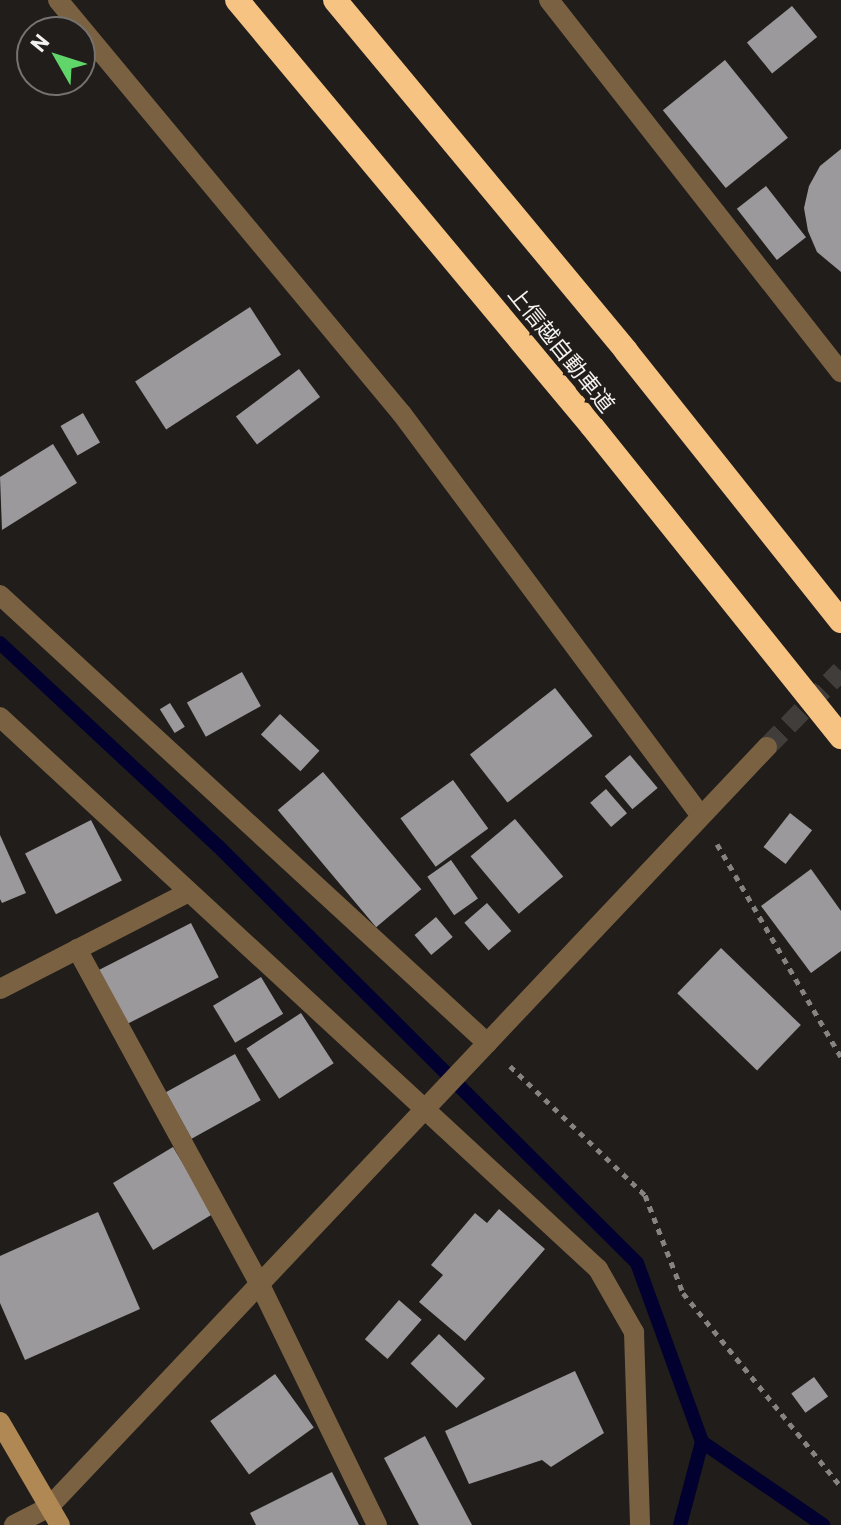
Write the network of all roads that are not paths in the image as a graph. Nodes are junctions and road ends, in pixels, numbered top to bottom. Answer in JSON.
{"nodes":[{"id":1,"x":58,"y":0,"type":"edge"},
{"id":2,"x":237,"y":0,"type":"edge"},
{"id":3,"x":335,"y":0,"type":"edge"},
{"id":4,"x":549,"y":0,"type":"edge"},
{"id":5,"x":841,"y":372,"type":"edge"},
{"id":6,"x":0,"y":595,"type":"edge"},
{"id":7,"x":841,"y":621,"type":"edge"},
{"id":8,"x":0,"y":717,"type":"edge"},
{"id":9,"x":841,"y":737,"type":"edge"},
{"id":10,"x":767,"y":747,"type":"tunnel mouth"},
{"id":11,"x":701,"y":816,"type":"junction"},
{"id":12,"x":189,"y":892,"type":"junction"},
{"id":13,"x":77,"y":949,"type":"junction"},
{"id":14,"x":0,"y":989,"type":"edge"},
{"id":15,"x":487,"y":1043,"type":"junction"},
{"id":16,"x":428,"y":1105,"type":"junction"},
{"id":17,"x":259,"y":1283,"type":"junction"},
{"id":18,"x":0,"y":1422,"type":"edge"},
{"id":19,"x":54,"y":1517,"type":"edge"},
{"id":20,"x":14,"y":1525,"type":"edge"},
{"id":21,"x":377,"y":1525,"type":"edge"},
{"id":22,"x":640,"y":1525,"type":"edge"}],
"edges":[{"from":1,"to":11,"type":"street"},
{"from":2,"to":9,"type":"highway","name":"上信越自動車道"},
{"from":3,"to":7,"type":"highway"},
{"from":4,"to":5,"type":"street"},
{"from":6,"to":15,"type":"street"},
{"from":8,"to":12,"type":"street"},
{"from":10,"to":11,"type":"street"},
{"from":11,"to":15,"type":"street"},
{"from":12,"to":13,"type":"street"},
{"from":12,"to":16,"type":"street"},
{"from":13,"to":14,"type":"street"},
{"from":13,"to":17,"type":"street"},
{"from":15,"to":16,"type":"street"},
{"from":16,"to":17,"type":"street"},
{"from":16,"to":22,"type":"street"},
{"from":17,"to":19,"type":"street"},
{"from":17,"to":21,"type":"street"},
{"from":18,"to":19,"type":"main road"},
{"from":19,"to":20,"type":"street"}]}
